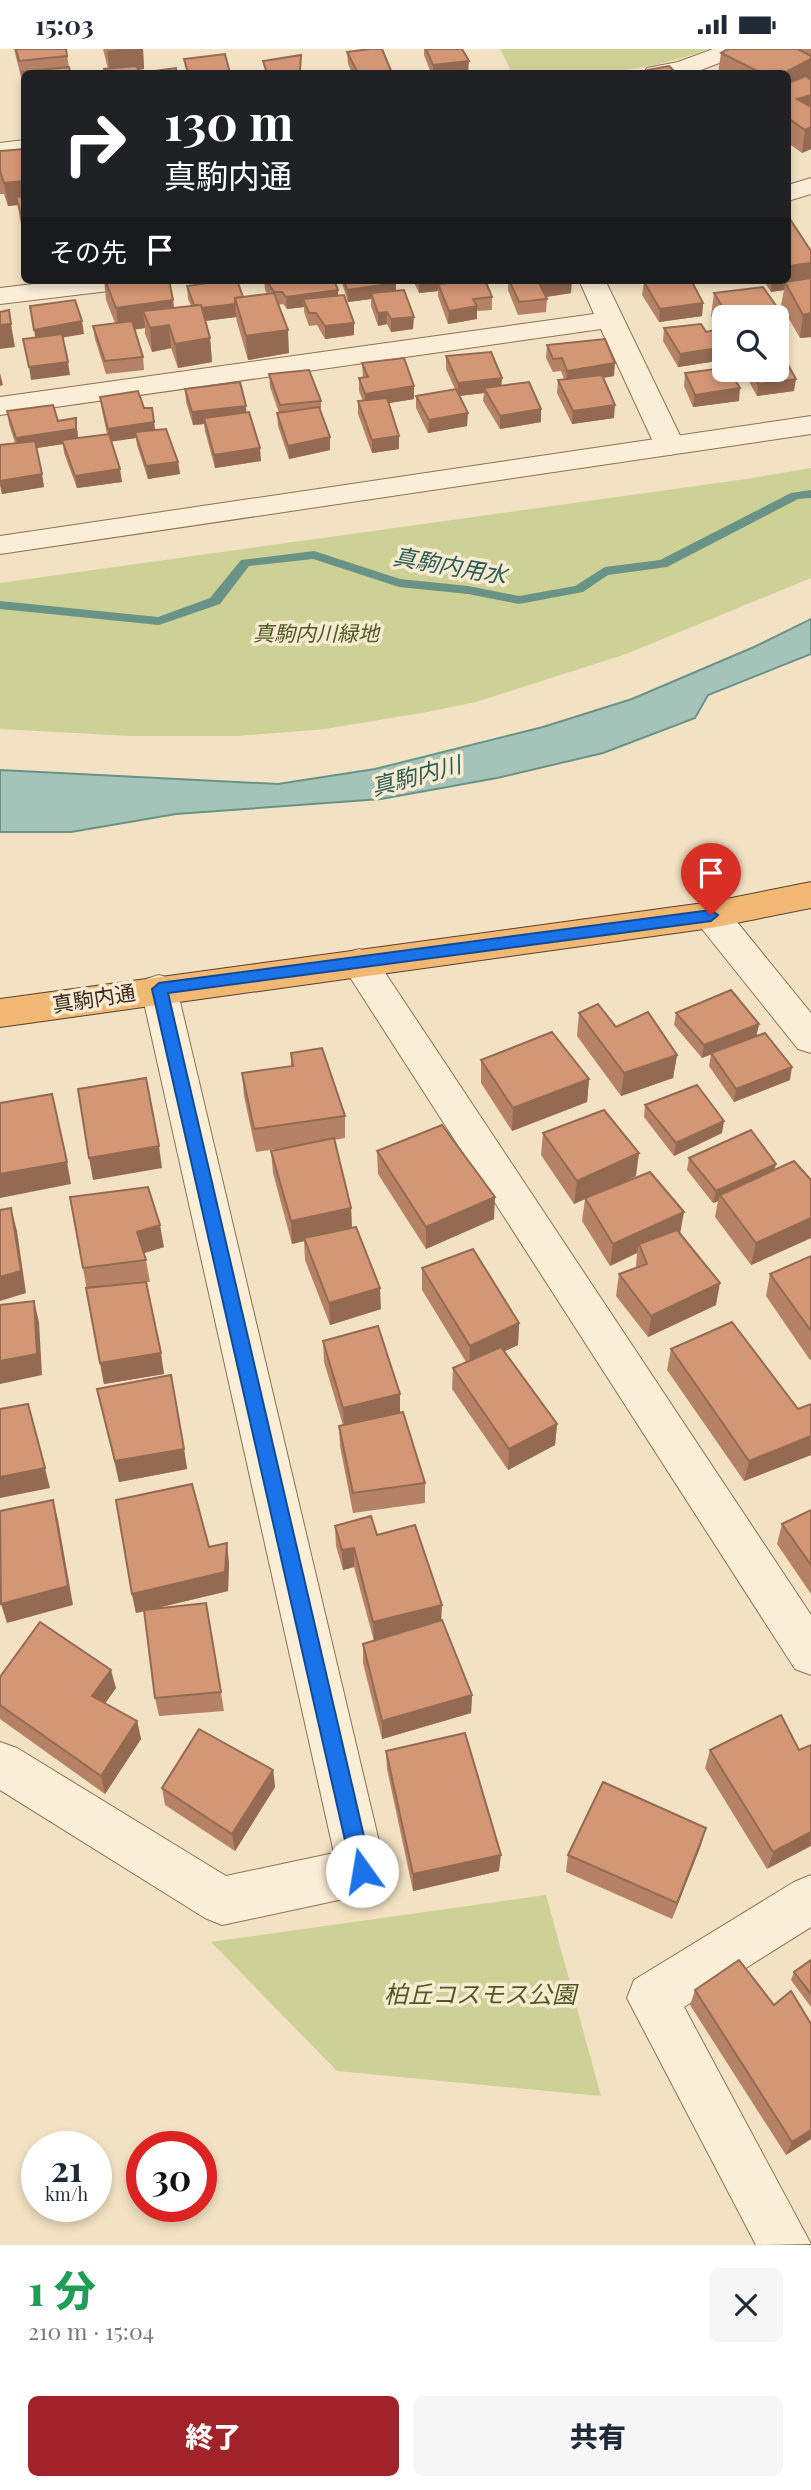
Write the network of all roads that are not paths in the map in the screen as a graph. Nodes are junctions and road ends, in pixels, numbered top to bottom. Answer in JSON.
{"nodes":[{"id":1,"x":735,"y":49,"type":"edge"},
{"id":2,"x":676,"y":70,"type":"edge"},
{"id":3,"x":21,"y":148,"type":"edge"},
{"id":4,"x":0,"y":151,"type":"edge"},
{"id":5,"x":811,"y":186,"type":"edge"},
{"id":6,"x":791,"y":192,"type":"edge"},
{"id":7,"x":86,"y":284,"type":"edge"},
{"id":8,"x":594,"y":284,"type":"edge"},
{"id":9,"x":2,"y":291,"type":"edge"},
{"id":10,"x":609,"y":320,"type":"junction"},
{"id":11,"x":0,"y":406,"type":"edge"},
{"id":12,"x":811,"y":425,"type":"edge"},
{"id":13,"x":670,"y":446,"type":"junction"},
{"id":14,"x":0,"y":545,"type":"edge"},
{"id":15,"x":811,"y":895,"type":"edge"},
{"id":16,"x":711,"y":915,"type":"junction"},
{"id":17,"x":359,"y":962,"type":"junction"},
{"id":18,"x":159,"y":989,"type":"junction"},
{"id":19,"x":0,"y":1013,"type":"edge"},
{"id":20,"x":811,"y":1039,"type":"edge"},
{"id":21,"x":811,"y":1654,"type":"edge"},
{"id":22,"x":0,"y":1764,"type":"edge"},
{"id":23,"x":811,"y":1899,"type":"edge"},
{"id":24,"x":786,"y":2245,"type":"edge"}],
"edges":[{"from":1,"to":2,"type":"street"},
{"from":3,"to":4,"type":"street"},
{"from":5,"to":6,"type":"street"},
{"from":7,"to":9,"type":"street"},
{"from":8,"to":10,"type":"street"},
{"from":10,"to":11,"type":"street"},
{"from":10,"to":13,"type":"street"},
{"from":12,"to":13,"type":"street"},
{"from":13,"to":14,"type":"street"},
{"from":15,"to":16,"type":"highway","name":"真駒内通"},
{"from":16,"to":17,"type":"highway","name":"真駒内通"},
{"from":16,"to":20,"type":"street"},
{"from":17,"to":18,"type":"highway","name":"真駒内通"},
{"from":17,"to":21,"type":"street"},
{"from":18,"to":19,"type":"highway","name":"真駒内通"},
{"from":18,"to":22,"type":"street"},
{"from":23,"to":24,"type":"street"}]}
